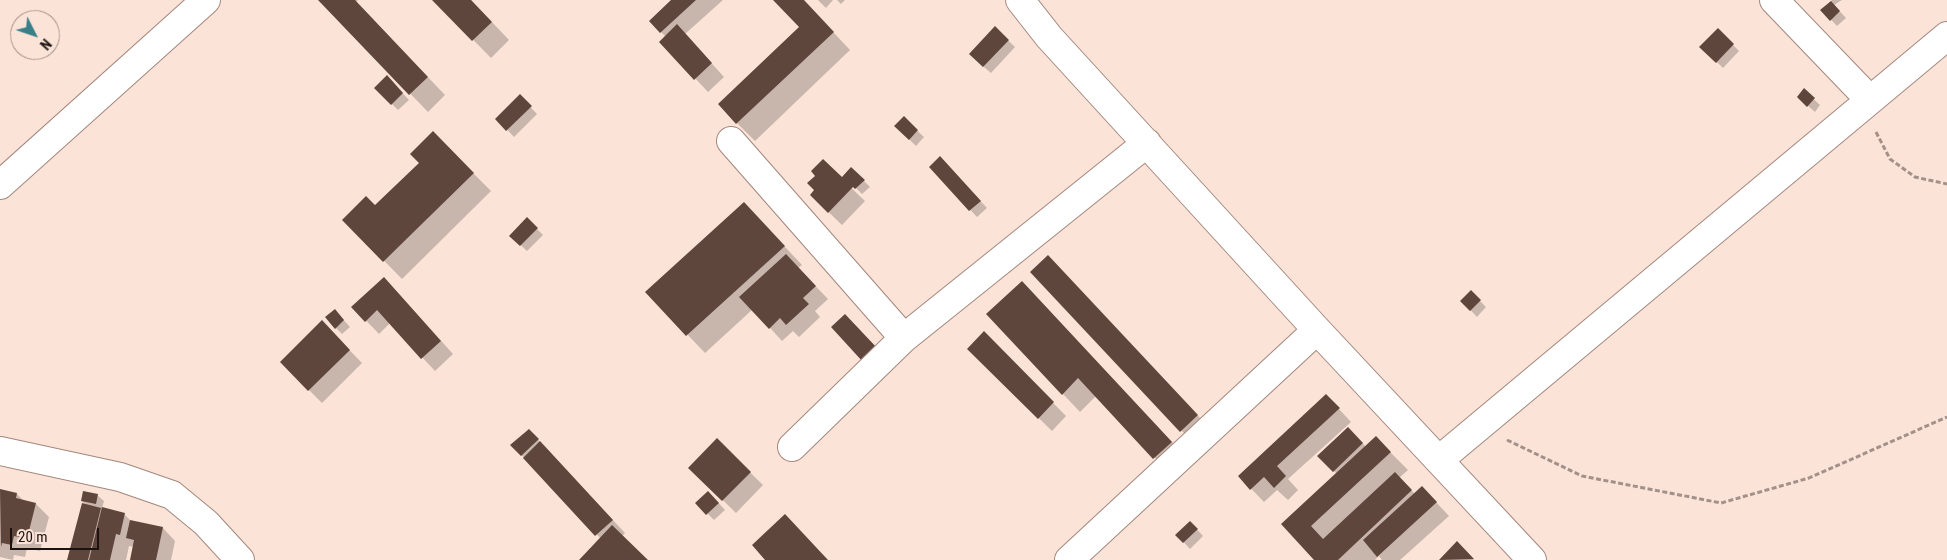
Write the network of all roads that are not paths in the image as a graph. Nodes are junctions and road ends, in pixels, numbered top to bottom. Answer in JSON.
{"nodes":[{"id":1,"x":206,"y":0,"type":"edge"},
{"id":2,"x":1020,"y":0,"type":"edge"},
{"id":3,"x":1774,"y":0,"type":"edge"},
{"id":4,"x":1947,"y":36,"type":"edge"},
{"id":5,"x":1870,"y":100,"type":"junction"},
{"id":6,"x":730,"y":141,"type":"dead end"},
{"id":7,"x":1146,"y":143,"type":"junction"},
{"id":8,"x":0,"y":185,"type":"edge"},
{"id":9,"x":1317,"y":330,"type":"junction"},
{"id":10,"x":904,"y":338,"type":"junction"},
{"id":11,"x":792,"y":447,"type":"dead end"},
{"id":12,"x":0,"y":451,"type":"edge"},
{"id":13,"x":1439,"y":460,"type":"junction"},
{"id":14,"x":1084,"y":555,"type":"edge"},
{"id":15,"x":240,"y":560,"type":"edge"},
{"id":16,"x":1532,"y":560,"type":"edge"}],
"edges":[{"from":1,"to":8,"type":"street"},
{"from":2,"to":7,"type":"street"},
{"from":3,"to":5,"type":"street"},
{"from":4,"to":5,"type":"street"},
{"from":5,"to":13,"type":"street"},
{"from":6,"to":10,"type":"street"},
{"from":7,"to":9,"type":"street"},
{"from":7,"to":10,"type":"street"},
{"from":9,"to":13,"type":"street"},
{"from":9,"to":14,"type":"street"},
{"from":10,"to":11,"type":"street"},
{"from":12,"to":15,"type":"street"},
{"from":13,"to":16,"type":"street"}]}
